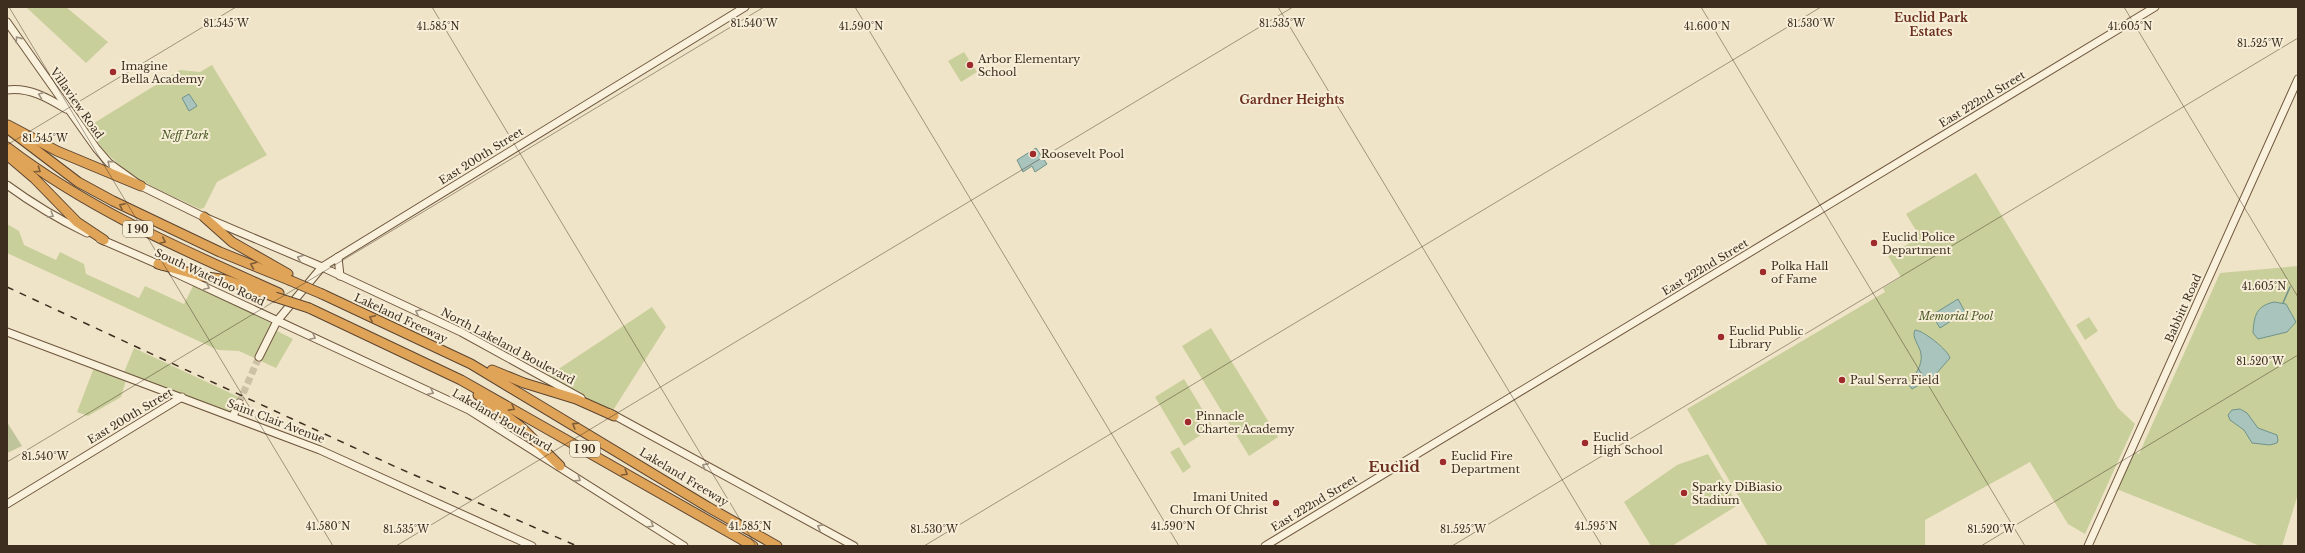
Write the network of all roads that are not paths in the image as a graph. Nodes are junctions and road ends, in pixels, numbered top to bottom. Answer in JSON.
{"nodes":[{"id":1,"x":745,"y":7,"type":"edge"},
{"id":2,"x":2155,"y":7,"type":"edge"},
{"id":3,"x":7,"y":22,"type":"edge"},
{"id":4,"x":2298,"y":79,"type":"edge"},
{"id":5,"x":7,"y":90,"type":"edge"},
{"id":6,"x":71,"y":113,"type":"junction"},
{"id":7,"x":7,"y":125,"type":"edge"},
{"id":8,"x":7,"y":128,"type":"edge"},
{"id":9,"x":7,"y":147,"type":"edge"},
{"id":10,"x":7,"y":155,"type":"edge"},
{"id":11,"x":7,"y":185,"type":"edge"},
{"id":12,"x":141,"y":186,"type":"junction"},
{"id":13,"x":204,"y":217,"type":"junction"},
{"id":14,"x":104,"y":240,"type":"junction"},
{"id":15,"x":338,"y":257,"type":"junction"},
{"id":16,"x":158,"y":264,"type":"junction"},
{"id":17,"x":322,"y":267,"type":"junction"},
{"id":18,"x":340,"y":276,"type":"junction"},
{"id":19,"x":291,"y":278,"type":"junction"},
{"id":20,"x":277,"y":295,"type":"junction"},
{"id":21,"x":278,"y":321,"type":"junction"},
{"id":22,"x":7,"y":332,"type":"edge"},
{"id":23,"x":259,"y":357,"type":"tunnel mouth"},
{"id":24,"x":416,"y":357,"type":"junction"},
{"id":25,"x":471,"y":364,"type":"junction"},
{"id":26,"x":182,"y":397,"type":"junction"},
{"id":27,"x":239,"y":403,"type":"tunnel mouth"},
{"id":28,"x":233,"y":416,"type":"junction"},
{"id":29,"x":614,"y":416,"type":"junction"},
{"id":30,"x":560,"y":466,"type":"junction"},
{"id":31,"x":7,"y":504,"type":"edge"},
{"id":32,"x":532,"y":546,"type":"edge"},
{"id":33,"x":684,"y":546,"type":"edge"},
{"id":34,"x":752,"y":546,"type":"edge"},
{"id":35,"x":777,"y":546,"type":"edge"},
{"id":36,"x":854,"y":546,"type":"edge"},
{"id":37,"x":1265,"y":546,"type":"edge"},
{"id":38,"x":2088,"y":546,"type":"edge"}],
"edges":[{"from":1,"to":15,"type":"street","name":"East 200th Street"},
{"from":2,"to":37,"type":"street","name":"East 222nd Street"},
{"from":6,"to":3,"type":"street","name":"Villaview Road","one_way":true},
{"from":4,"to":38,"type":"street","name":"Babbitt Road"},
{"from":6,"to":5,"type":"street","one_way":true},
{"from":12,"to":6,"type":"street","name":"Villaview Road","one_way":true},
{"from":7,"to":12,"type":"highway"},
{"from":19,"to":8,"type":"highway","number":"I 90","one_way":true},
{"from":9,"to":20,"type":"highway","number":"I 90","one_way":true},
{"from":10,"to":14,"type":"highway"},
{"from":11,"to":14,"type":"street","name":"South Waterloo Road","one_way":true},
{"from":12,"to":13,"type":"street","name":"North Lakeland Boulevard"},
{"from":17,"to":13,"type":"street","name":"North Lakeland Boulevard","one_way":true},
{"from":13,"to":19,"type":"highway"},
{"from":14,"to":16,"type":"street","name":"South Waterloo Road"},
{"from":15,"to":17,"type":"street","name":"East 200th Street"},
{"from":15,"to":18,"type":"street"},
{"from":16,"to":20,"type":"highway"},
{"from":16,"to":21,"type":"street","name":"South Waterloo Road","one_way":true},
{"from":17,"to":18,"type":"street","name":"North Lakeland Boulevard"},
{"from":17,"to":21,"type":"street","name":"East 200th Street"},
{"from":29,"to":18,"type":"street","name":"North Lakeland Boulevard","one_way":true},
{"from":25,"to":19,"type":"highway","name":"Lakeland Freeway","number":"I 90","one_way":true,"bridge":true},
{"from":20,"to":24,"type":"highway","number":"I 90","bridge":true},
{"from":21,"to":23,"type":"street","name":"East 200th Street"},
{"from":21,"to":30,"type":"street","name":"Lakeland Boulevard","one_way":true},
{"from":22,"to":26,"type":"street","name":"Saint Clair Avenue"},
{"from":24,"to":30,"type":"highway"},
{"from":24,"to":34,"type":"highway","number":"I 90","one_way":true},
{"from":25,"to":29,"type":"highway"},
{"from":35,"to":25,"type":"highway","name":"Lakeland Freeway","number":"I 90","one_way":true},
{"from":26,"to":28,"type":"street","name":"Saint Clair Avenue"},
{"from":26,"to":31,"type":"street","name":"East 200th Street"},
{"from":27,"to":28,"type":"street"},
{"from":28,"to":32,"type":"street","name":"Saint Clair Avenue"},
{"from":36,"to":29,"type":"street","name":"North Lakeland Boulevard","one_way":true},
{"from":30,"to":33,"type":"street","name":"Lakeland Boulevard","one_way":true}]}
